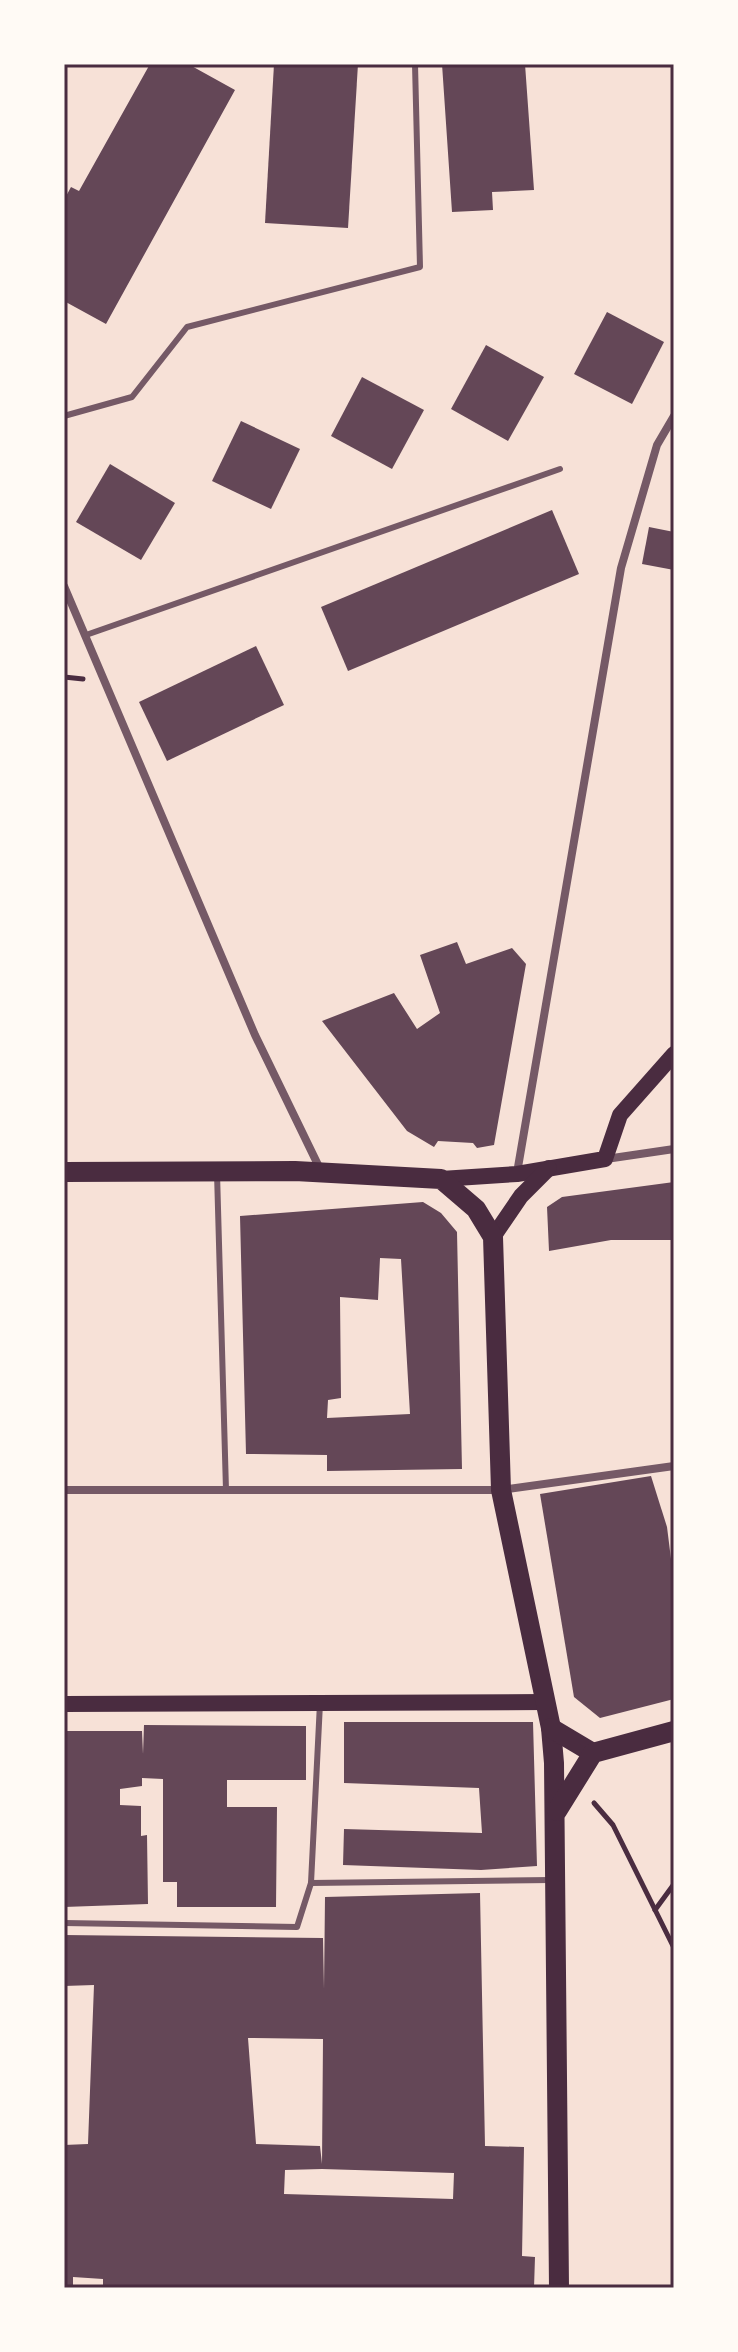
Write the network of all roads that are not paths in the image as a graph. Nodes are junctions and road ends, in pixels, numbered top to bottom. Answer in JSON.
{"nodes":[{"id":1,"x":415,"y":64,"type":"edge"},
{"id":2,"x":64,"y":416,"type":"edge"},
{"id":3,"x":674,"y":416,"type":"edge"},
{"id":4,"x":560,"y":469,"type":"dead end"},
{"id":5,"x":64,"y":586,"type":"edge"},
{"id":6,"x":86,"y":635,"type":"junction"},
{"id":7,"x":674,"y":1054,"type":"edge"},
{"id":8,"x":674,"y":1149,"type":"edge"},
{"id":9,"x":605,"y":1159,"type":"junction"},
{"id":10,"x":549,"y":1168,"type":"junction"},
{"id":11,"x":217,"y":1169,"type":"junction"},
{"id":12,"x":321,"y":1171,"type":"junction"},
{"id":13,"x":64,"y":1172,"type":"edge"},
{"id":14,"x":517,"y":1174,"type":"junction"},
{"id":15,"x":441,"y":1179,"type":"junction"},
{"id":16,"x":493,"y":1237,"type":"junction"},
{"id":17,"x":674,"y":1466,"type":"edge"},
{"id":18,"x":64,"y":1490,"type":"edge"},
{"id":19,"x":226,"y":1490,"type":"junction"},
{"id":20,"x":501,"y":1490,"type":"junction"},
{"id":21,"x":546,"y":1702,"type":"junction"},
{"id":22,"x":320,"y":1703,"type":"junction"},
{"id":23,"x":64,"y":1704,"type":"edge"},
{"id":24,"x":551,"y":1728,"type":"junction"},
{"id":25,"x":674,"y":1731,"type":"edge"},
{"id":26,"x":593,"y":1753,"type":"junction"},
{"id":27,"x":557,"y":1811,"type":"junction"},
{"id":28,"x":555,"y":1880,"type":"junction"},
{"id":29,"x":311,"y":1883,"type":"junction"},
{"id":30,"x":64,"y":1923,"type":"edge"},
{"id":31,"x":559,"y":2288,"type":"edge"}],
"edges":[{"from":1,"to":2,"type":"lane"},
{"from":3,"to":14,"type":"street"},
{"from":4,"to":6,"type":"lane"},
{"from":5,"to":6,"type":"street"},
{"from":6,"to":12,"type":"street"},
{"from":7,"to":9,"type":"main road"},
{"from":8,"to":9,"type":"street"},
{"from":9,"to":10,"type":"main road"},
{"from":10,"to":14,"type":"main road"},
{"from":10,"to":16,"type":"main road"},
{"from":11,"to":12,"type":"main road"},
{"from":11,"to":13,"type":"main road"},
{"from":11,"to":19,"type":"lane"},
{"from":12,"to":15,"type":"main road"},
{"from":14,"to":15,"type":"main road"},
{"from":15,"to":16,"type":"main road"},
{"from":16,"to":20,"type":"main road"},
{"from":17,"to":20,"type":"street"},
{"from":18,"to":19,"type":"street"},
{"from":19,"to":20,"type":"street"},
{"from":20,"to":21,"type":"main road"},
{"from":21,"to":22,"type":"main road"},
{"from":21,"to":24,"type":"main road"},
{"from":22,"to":23,"type":"main road"},
{"from":22,"to":29,"type":"lane"},
{"from":24,"to":26,"type":"main road"},
{"from":24,"to":27,"type":"main road"},
{"from":25,"to":26,"type":"main road"},
{"from":26,"to":27,"type":"main road"},
{"from":27,"to":28,"type":"main road"},
{"from":28,"to":29,"type":"lane"},
{"from":28,"to":31,"type":"main road"},
{"from":29,"to":30,"type":"lane"}]}
